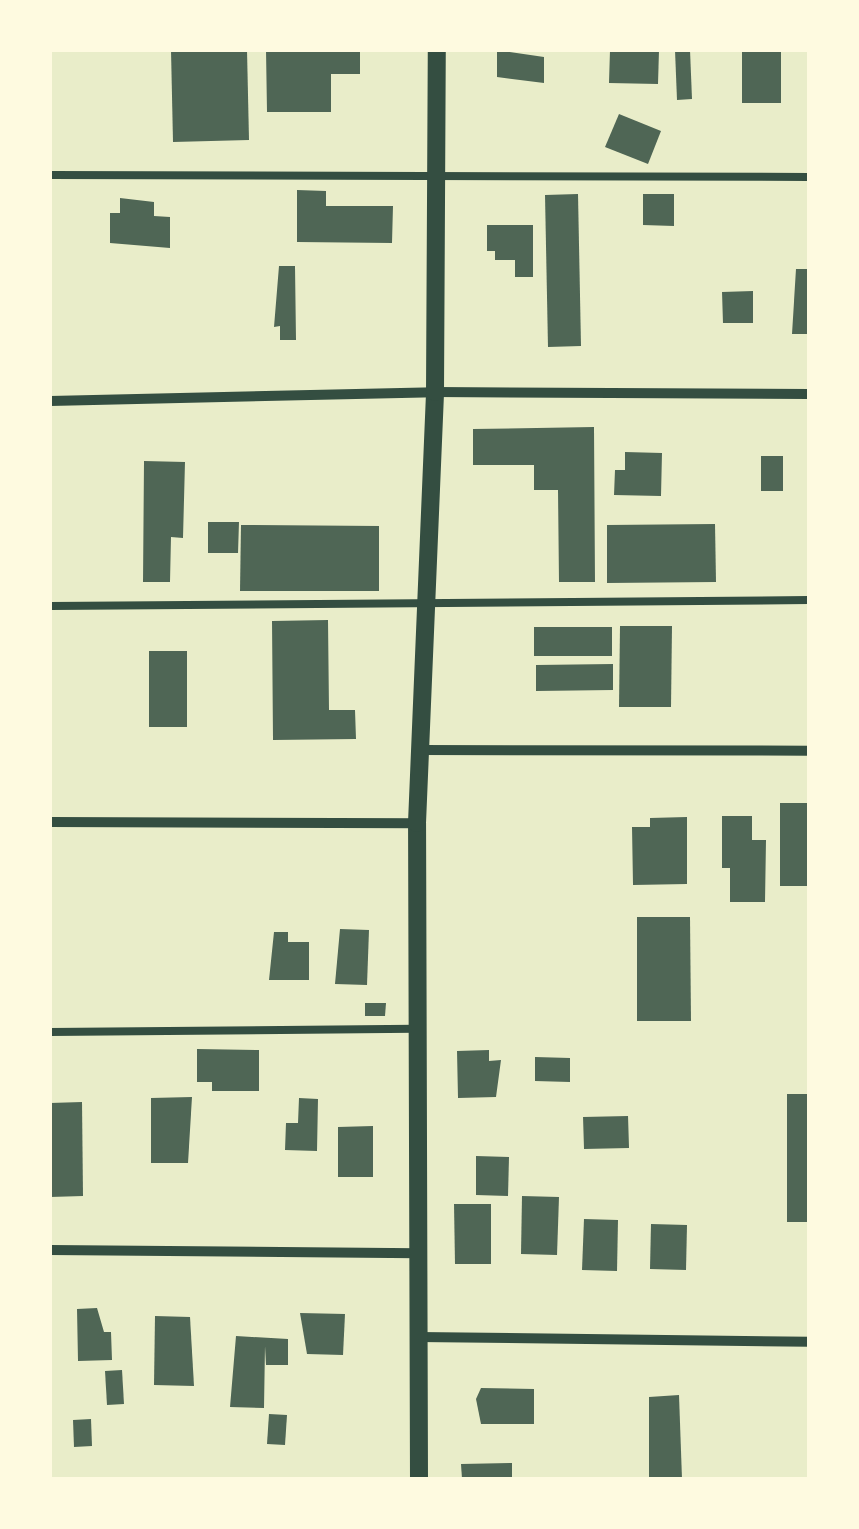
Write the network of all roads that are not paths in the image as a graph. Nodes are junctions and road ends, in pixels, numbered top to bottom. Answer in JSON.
{"nodes":[{"id":1,"x":437,"y":50,"type":"edge"},
{"id":2,"x":50,"y":175,"type":"edge"},
{"id":3,"x":436,"y":176,"type":"junction"},
{"id":4,"x":809,"y":176,"type":"edge"},
{"id":5,"x":434,"y":392,"type":"junction"},
{"id":6,"x":809,"y":394,"type":"edge"},
{"id":7,"x":50,"y":401,"type":"edge"},
{"id":8,"x":428,"y":598,"type":"junction"},
{"id":9,"x":809,"y":600,"type":"edge"},
{"id":10,"x":50,"y":606,"type":"edge"},
{"id":11,"x":420,"y":750,"type":"junction"},
{"id":12,"x":809,"y":751,"type":"edge"},
{"id":13,"x":50,"y":822,"type":"edge"},
{"id":14,"x":417,"y":823,"type":"junction"},
{"id":15,"x":417,"y":1029,"type":"junction"},
{"id":16,"x":50,"y":1032,"type":"edge"},
{"id":17,"x":50,"y":1250,"type":"edge"},
{"id":18,"x":418,"y":1253,"type":"junction"},
{"id":19,"x":417,"y":1337,"type":"junction"},
{"id":20,"x":809,"y":1342,"type":"edge"},
{"id":21,"x":420,"y":1479,"type":"edge"}],
"edges":[{"from":1,"to":3,"type":"street"},
{"from":2,"to":3,"type":"lane"},
{"from":3,"to":4,"type":"lane"},
{"from":3,"to":5,"type":"street"},
{"from":5,"to":6,"type":"street"},
{"from":5,"to":7,"type":"street"},
{"from":5,"to":8,"type":"street"},
{"from":8,"to":9,"type":"lane"},
{"from":8,"to":10,"type":"lane"},
{"from":8,"to":11,"type":"street"},
{"from":11,"to":12,"type":"street"},
{"from":11,"to":14,"type":"street"},
{"from":13,"to":14,"type":"street"},
{"from":14,"to":15,"type":"street"},
{"from":15,"to":16,"type":"lane"},
{"from":15,"to":18,"type":"street"},
{"from":17,"to":18,"type":"street"},
{"from":18,"to":19,"type":"street"},
{"from":19,"to":20,"type":"street"},
{"from":19,"to":21,"type":"street"}]}
